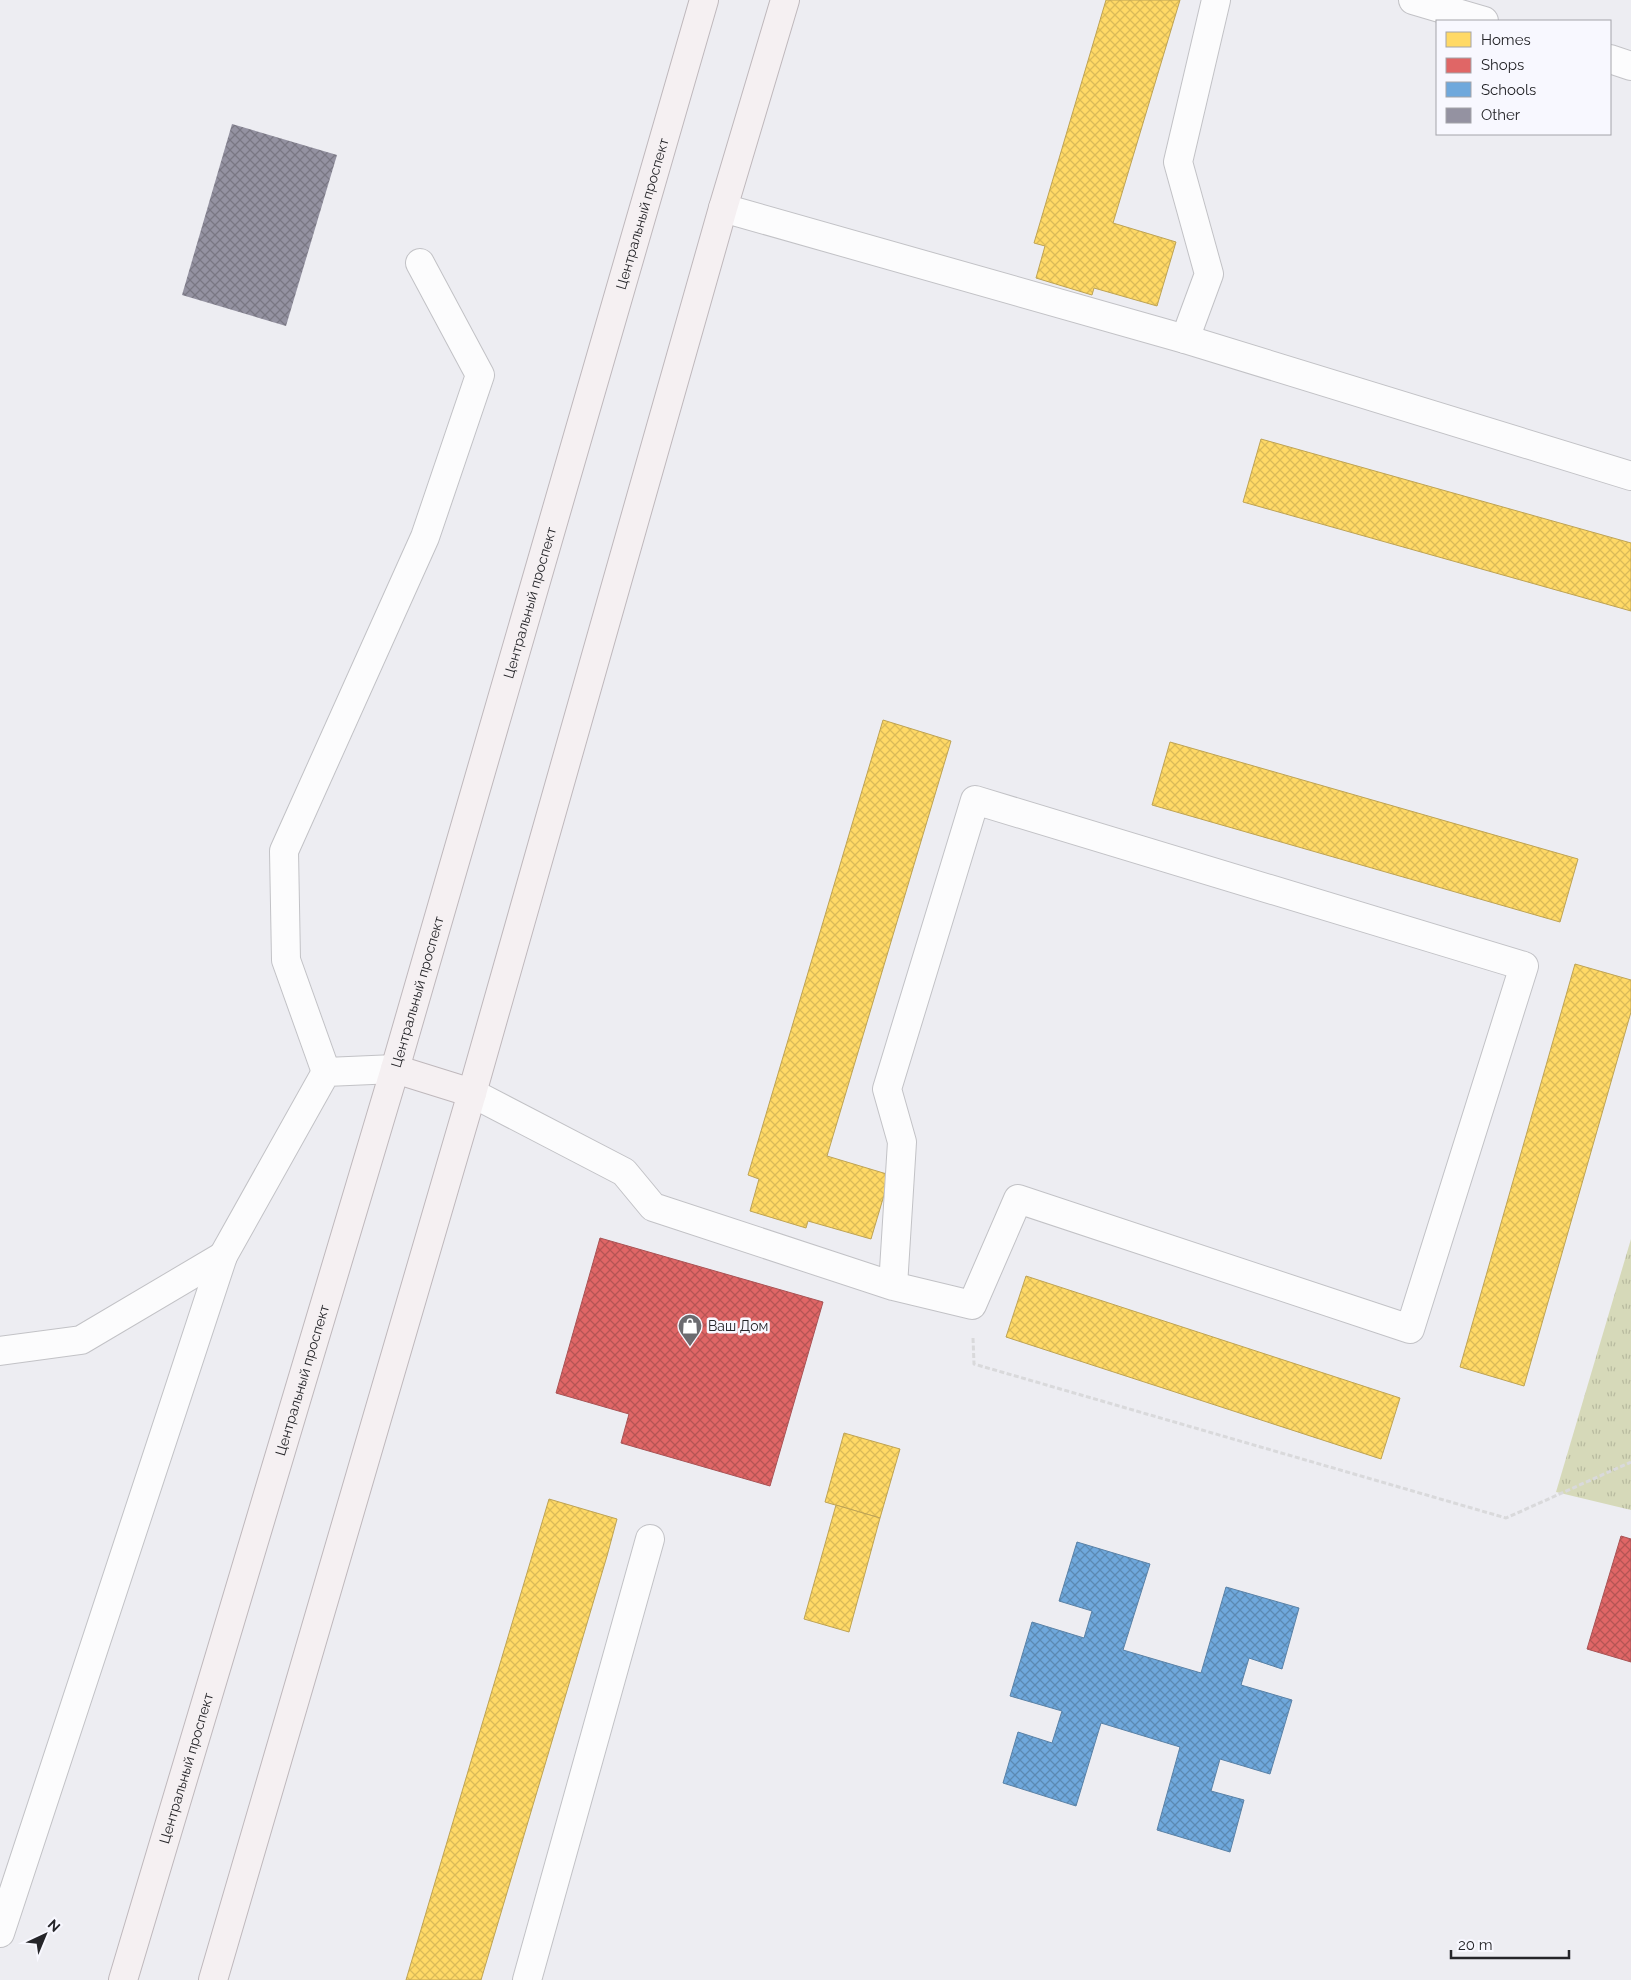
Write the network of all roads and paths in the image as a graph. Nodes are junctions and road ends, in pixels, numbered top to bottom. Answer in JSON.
{"nodes":[{"id":1,"x":704,"y":0,"type":"edge"},
{"id":2,"x":785,"y":0,"type":"edge"},
{"id":3,"x":1216,"y":0,"type":"edge"},
{"id":4,"x":1413,"y":0,"type":"edge"},
{"id":5,"x":1481,"y":20,"type":"edge"},
{"id":6,"x":1611,"y":59,"type":"edge"},
{"id":7,"x":1631,"y":66,"type":"edge"},
{"id":8,"x":723,"y":208,"type":"junction"},
{"id":9,"x":420,"y":263,"type":"dead end"},
{"id":10,"x":1185,"y":339,"type":"junction"},
{"id":11,"x":1631,"y":476,"type":"edge"},
{"id":12,"x":395,"y":1069,"type":"junction"},
{"id":13,"x":326,"y":1072,"type":"junction"},
{"id":14,"x":472,"y":1093,"type":"junction"},
{"id":15,"x":223,"y":1256,"type":"junction"},
{"id":16,"x":857,"y":1286,"type":"dead end"},
{"id":17,"x":893,"y":1286,"type":"junction"},
{"id":18,"x":972,"y":1305,"type":"junction"},
{"id":19,"x":0,"y":1351,"type":"edge"},
{"id":20,"x":1631,"y":1462,"type":"edge"},
{"id":21,"x":650,"y":1539,"type":"dead end"},
{"id":22,"x":0,"y":1933,"type":"edge"},
{"id":23,"x":124,"y":1980,"type":"edge"},
{"id":24,"x":212,"y":1980,"type":"edge"},
{"id":25,"x":527,"y":1980,"type":"edge"}],
"edges":[{"from":1,"to":12,"type":"main road","name":"Центральный проспект"},
{"from":2,"to":8,"type":"main road"},
{"from":3,"to":10,"type":"lane"},
{"from":4,"to":5,"type":"lane"},
{"from":6,"to":7,"type":"lane"},
{"from":8,"to":10,"type":"lane"},
{"from":8,"to":14,"type":"main road"},
{"from":9,"to":13,"type":"lane"},
{"from":10,"to":11,"type":"lane"},
{"from":12,"to":13,"type":"lane"},
{"from":12,"to":14,"type":"main road"},
{"from":12,"to":23,"type":"main road","name":"Центральный проспект"},
{"from":13,"to":15,"type":"lane"},
{"from":14,"to":17,"type":"lane"},
{"from":14,"to":24,"type":"main road"},
{"from":15,"to":19,"type":"lane"},
{"from":15,"to":22,"type":"lane"},
{"from":16,"to":17,"type":"lane"},
{"from":17,"to":18,"type":"lane"},
{"from":17,"to":18,"type":"lane"},
{"from":18,"to":20,"type":"path"},
{"from":21,"to":25,"type":"lane"}]}
